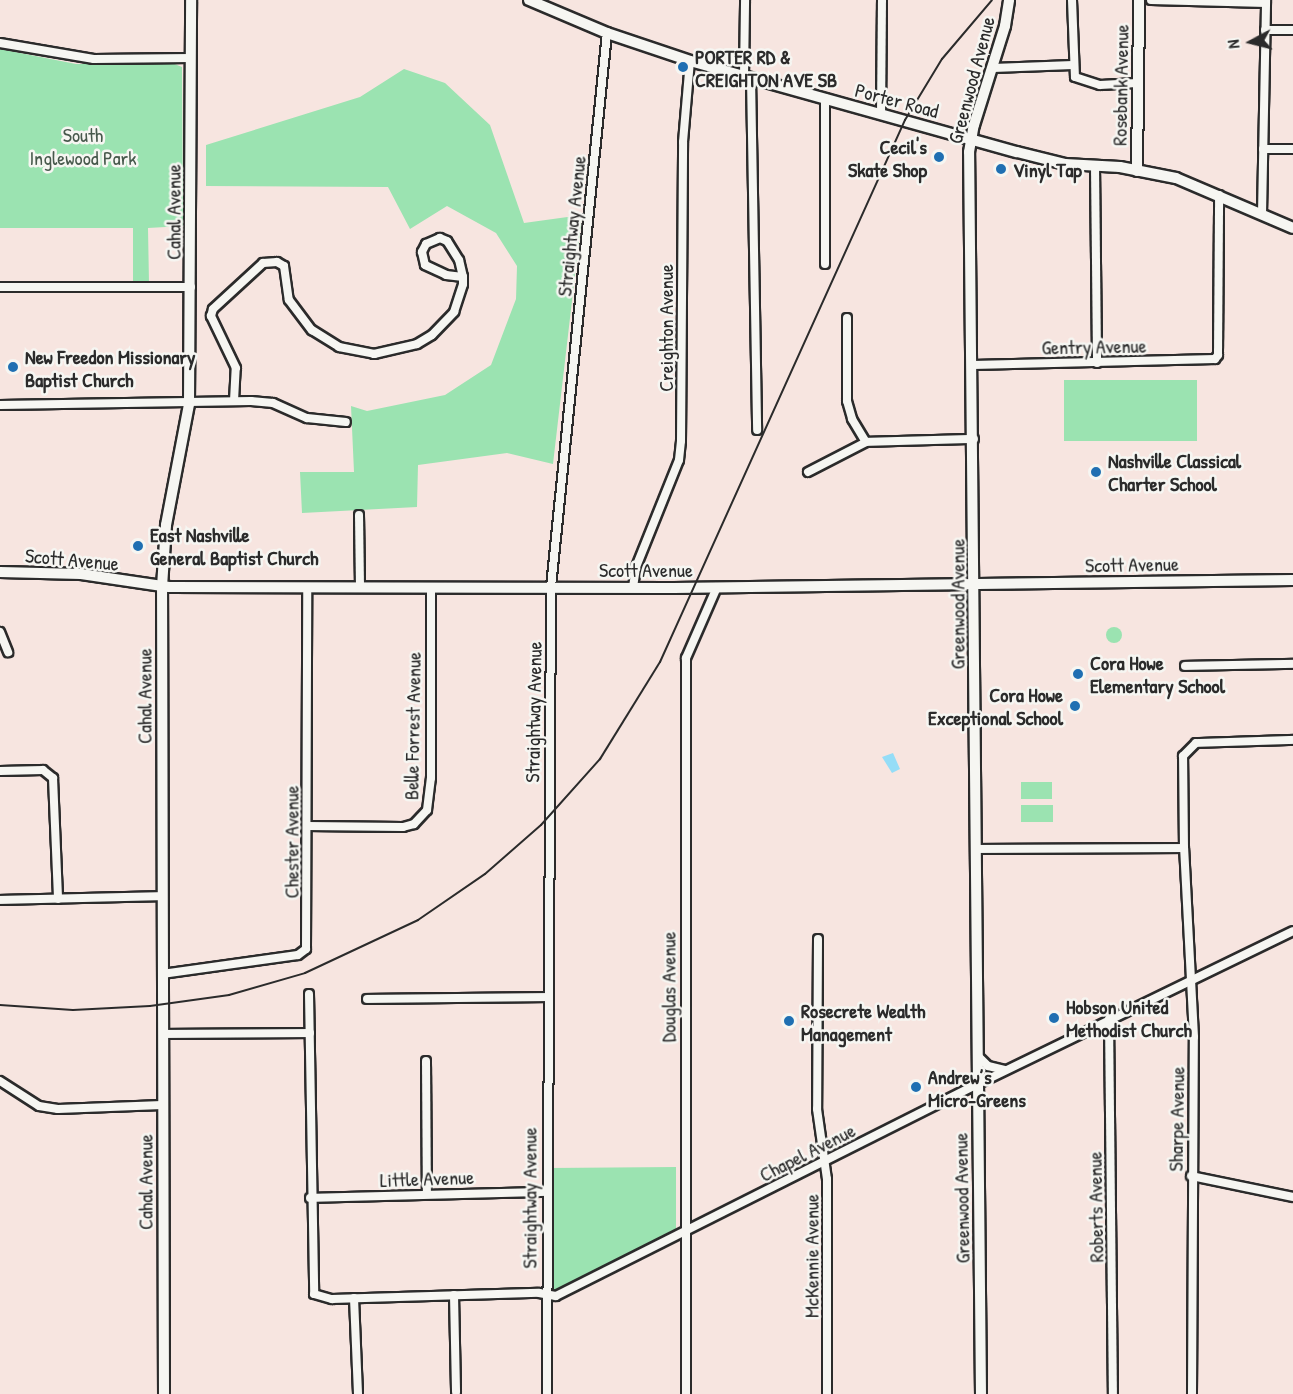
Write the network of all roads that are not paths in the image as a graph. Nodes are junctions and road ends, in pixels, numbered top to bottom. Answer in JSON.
{"nodes":[{"id":1,"x":191,"y":0,"type":"edge"},
{"id":2,"x":530,"y":0,"type":"edge"},
{"id":3,"x":745,"y":0,"type":"edge"},
{"id":4,"x":882,"y":0,"type":"edge"},
{"id":5,"x":1072,"y":0,"type":"edge"},
{"id":6,"x":1139,"y":0,"type":"edge"},
{"id":7,"x":1151,"y":0,"type":"edge"},
{"id":8,"x":1202,"y":1,"type":"edge"},
{"id":9,"x":1266,"y":1,"type":"edge"},
{"id":10,"x":1009,"y":5,"type":"edge"},
{"id":11,"x":1265,"y":30,"type":"junction"},
{"id":12,"x":1293,"y":30,"type":"edge"},
{"id":13,"x":607,"y":33,"type":"junction"},
{"id":14,"x":0,"y":43,"type":"edge"},
{"id":15,"x":191,"y":58,"type":"junction"},
{"id":16,"x":690,"y":61,"type":"junction"},
{"id":17,"x":1073,"y":65,"type":"junction"},
{"id":18,"x":993,"y":68,"type":"junction"},
{"id":19,"x":748,"y":77,"type":"junction"},
{"id":20,"x":1137,"y":83,"type":"junction"},
{"id":21,"x":825,"y":98,"type":"junction"},
{"id":22,"x":882,"y":114,"type":"junction"},
{"id":23,"x":970,"y":138,"type":"junction"},
{"id":24,"x":1263,"y":149,"type":"junction"},
{"id":25,"x":1293,"y":149,"type":"edge"},
{"id":26,"x":1095,"y":166,"type":"junction"},
{"id":27,"x":1137,"y":171,"type":"junction"},
{"id":28,"x":1220,"y":195,"type":"junction"},
{"id":29,"x":1262,"y":214,"type":"junction"},
{"id":30,"x":1293,"y":228,"type":"edge"},
{"id":31,"x":825,"y":264,"type":"dead end"},
{"id":32,"x":463,"y":277,"type":"junction"},
{"id":33,"x":0,"y":287,"type":"edge"},
{"id":34,"x":191,"y":287,"type":"junction"},
{"id":35,"x":847,"y":318,"type":"dead end"},
{"id":36,"x":1097,"y":363,"type":"junction"},
{"id":37,"x":973,"y":364,"type":"junction"},
{"id":38,"x":234,"y":401,"type":"junction"},
{"id":39,"x":189,"y":404,"type":"junction"},
{"id":40,"x":0,"y":405,"type":"edge"},
{"id":41,"x":346,"y":422,"type":"dead end"},
{"id":42,"x":757,"y":430,"type":"dead end"},
{"id":43,"x":974,"y":439,"type":"junction"},
{"id":44,"x":866,"y":442,"type":"junction"},
{"id":45,"x":808,"y":472,"type":"dead end"},
{"id":46,"x":359,"y":515,"type":"dead end"},
{"id":47,"x":0,"y":572,"type":"edge"},
{"id":48,"x":1293,"y":580,"type":"edge"},
{"id":49,"x":975,"y":582,"type":"junction"},
{"id":50,"x":551,"y":586,"type":"junction"},
{"id":51,"x":162,"y":587,"type":"junction"},
{"id":52,"x":431,"y":587,"type":"junction"},
{"id":53,"x":633,"y":587,"type":"junction"},
{"id":54,"x":717,"y":587,"type":"junction"},
{"id":55,"x":307,"y":588,"type":"junction"},
{"id":56,"x":360,"y":588,"type":"junction"},
{"id":57,"x":0,"y":632,"type":"edge"},
{"id":58,"x":8,"y":652,"type":"dead end"},
{"id":59,"x":1293,"y":664,"type":"edge"},
{"id":60,"x":1185,"y":666,"type":"dead end"},
{"id":61,"x":1293,"y":740,"type":"edge"},
{"id":62,"x":0,"y":771,"type":"edge"},
{"id":63,"x":307,"y":826,"type":"junction"},
{"id":64,"x":1184,"y":848,"type":"junction"},
{"id":65,"x":976,"y":849,"type":"junction"},
{"id":66,"x":163,"y":897,"type":"junction"},
{"id":67,"x":58,"y":899,"type":"junction"},
{"id":68,"x":0,"y":900,"type":"edge"},
{"id":69,"x":1293,"y":931,"type":"edge"},
{"id":70,"x":818,"y":939,"type":"dead end"},
{"id":71,"x":162,"y":974,"type":"junction"},
{"id":72,"x":1190,"y":980,"type":"junction"},
{"id":73,"x":309,"y":994,"type":"dead end"},
{"id":74,"x":547,"y":997,"type":"junction"},
{"id":75,"x":367,"y":999,"type":"dead end"},
{"id":76,"x":1109,"y":1019,"type":"junction"},
{"id":77,"x":310,"y":1033,"type":"junction"},
{"id":78,"x":163,"y":1034,"type":"junction"},
{"id":79,"x":977,"y":1055,"type":"junction"},
{"id":80,"x":426,"y":1061,"type":"dead end"},
{"id":81,"x":1005,"y":1070,"type":"junction"},
{"id":82,"x":0,"y":1081,"type":"edge"},
{"id":83,"x":978,"y":1084,"type":"junction"},
{"id":84,"x":162,"y":1105,"type":"junction"},
{"id":85,"x":825,"y":1161,"type":"junction"},
{"id":86,"x":1191,"y":1176,"type":"junction"},
{"id":87,"x":546,"y":1192,"type":"junction"},
{"id":88,"x":427,"y":1193,"type":"junction"},
{"id":89,"x":1293,"y":1197,"type":"edge"},
{"id":90,"x":310,"y":1198,"type":"junction"},
{"id":91,"x":684,"y":1234,"type":"junction"},
{"id":92,"x":454,"y":1295,"type":"junction"},
{"id":93,"x":547,"y":1295,"type":"junction"},
{"id":94,"x":354,"y":1298,"type":"junction"},
{"id":95,"x":456,"y":1392,"type":"dead end"},
{"id":96,"x":164,"y":1394,"type":"edge"},
{"id":97,"x":358,"y":1394,"type":"edge"},
{"id":98,"x":547,"y":1394,"type":"edge"},
{"id":99,"x":686,"y":1394,"type":"edge"},
{"id":100,"x":827,"y":1394,"type":"edge"},
{"id":101,"x":981,"y":1394,"type":"edge"},
{"id":102,"x":1113,"y":1394,"type":"edge"},
{"id":103,"x":1192,"y":1394,"type":"edge"}],
"edges":[{"from":1,"to":15,"type":"street","name":"Cahal Avenue"},
{"from":2,"to":13,"type":"street","name":"Porter Road"},
{"from":3,"to":19,"type":"street"},
{"from":4,"to":22,"type":"street"},
{"from":5,"to":17,"type":"street"},
{"from":6,"to":20,"type":"street","name":"Rosebank Avenue"},
{"from":7,"to":8,"type":"street"},
{"from":8,"to":9,"type":"street"},
{"from":9,"to":11,"type":"street"},
{"from":10,"to":18,"type":"street","name":"Greenwood Avenue"},
{"from":11,"to":12,"type":"street"},
{"from":11,"to":24,"type":"street"},
{"from":13,"to":16,"type":"street","name":"Porter Road"},
{"from":13,"to":50,"type":"street","name":"Straightway Avenue"},
{"from":14,"to":15,"type":"street"},
{"from":15,"to":34,"type":"street","name":"Cahal Avenue"},
{"from":16,"to":19,"type":"street","name":"Porter Road"},
{"from":16,"to":53,"type":"street","name":"Creighton Avenue"},
{"from":17,"to":18,"type":"street"},
{"from":17,"to":20,"type":"street"},
{"from":18,"to":23,"type":"street","name":"Greenwood Avenue"},
{"from":19,"to":21,"type":"street","name":"Porter Road"},
{"from":19,"to":42,"type":"street"},
{"from":20,"to":27,"type":"street","name":"Rosebank Avenue"},
{"from":21,"to":22,"type":"street","name":"Porter Road"},
{"from":21,"to":31,"type":"street"},
{"from":22,"to":23,"type":"street","name":"Porter Road"},
{"from":23,"to":26,"type":"street","name":"Porter Road"},
{"from":23,"to":37,"type":"street","name":"Greenwood Avenue"},
{"from":24,"to":25,"type":"street"},
{"from":24,"to":29,"type":"street"},
{"from":26,"to":27,"type":"street","name":"Porter Road"},
{"from":26,"to":36,"type":"street"},
{"from":27,"to":28,"type":"street","name":"Porter Road"},
{"from":28,"to":29,"type":"street","name":"Porter Road"},
{"from":28,"to":36,"type":"street","name":"Gentry Avenue"},
{"from":29,"to":30,"type":"street","name":"Porter Road"},
{"from":32,"to":32,"type":"street"},
{"from":32,"to":38,"type":"street"},
{"from":33,"to":34,"type":"street"},
{"from":34,"to":39,"type":"street","name":"Cahal Avenue"},
{"from":35,"to":44,"type":"street"},
{"from":36,"to":37,"type":"street","name":"Gentry Avenue"},
{"from":37,"to":43,"type":"street","name":"Greenwood Avenue"},
{"from":38,"to":39,"type":"street"},
{"from":38,"to":41,"type":"street"},
{"from":39,"to":40,"type":"street"},
{"from":39,"to":51,"type":"street","name":"Cahal Avenue"},
{"from":43,"to":44,"type":"street"},
{"from":43,"to":49,"type":"street","name":"Greenwood Avenue"},
{"from":44,"to":45,"type":"street"},
{"from":46,"to":56,"type":"street"},
{"from":47,"to":51,"type":"street","name":"Scott Avenue"},
{"from":48,"to":49,"type":"street","name":"Scott Avenue"},
{"from":49,"to":54,"type":"street","name":"Scott Avenue"},
{"from":49,"to":65,"type":"street","name":"Greenwood Avenue"},
{"from":50,"to":52,"type":"street","name":"Scott Avenue"},
{"from":50,"to":53,"type":"street","name":"Scott Avenue"},
{"from":50,"to":74,"type":"street","name":"Straightway Avenue"},
{"from":51,"to":55,"type":"street","name":"Scott Avenue"},
{"from":51,"to":66,"type":"street","name":"Cahal Avenue"},
{"from":52,"to":56,"type":"street","name":"Scott Avenue"},
{"from":52,"to":63,"type":"street","name":"Belle Forrest Avenue"},
{"from":53,"to":54,"type":"street","name":"Scott Avenue"},
{"from":54,"to":91,"type":"street","name":"Douglas Avenue"},
{"from":55,"to":56,"type":"street","name":"Scott Avenue"},
{"from":55,"to":63,"type":"street","name":"Chester Avenue"},
{"from":57,"to":58,"type":"street"},
{"from":59,"to":60,"type":"street"},
{"from":61,"to":64,"type":"street","name":"Sharpe Avenue"},
{"from":62,"to":67,"type":"street"},
{"from":63,"to":71,"type":"street","name":"Chester Avenue"},
{"from":64,"to":65,"type":"street"},
{"from":64,"to":72,"type":"street","name":"Sharpe Avenue"},
{"from":65,"to":79,"type":"street","name":"Greenwood Avenue"},
{"from":66,"to":67,"type":"street"},
{"from":66,"to":71,"type":"street","name":"Cahal Avenue"},
{"from":67,"to":68,"type":"street"},
{"from":69,"to":72,"type":"street","name":"Chapel Avenue"},
{"from":70,"to":85,"type":"street","name":"McKennie Avenue"},
{"from":71,"to":78,"type":"street","name":"Cahal Avenue"},
{"from":72,"to":76,"type":"street","name":"Chapel Avenue"},
{"from":72,"to":86,"type":"street","name":"Sharpe Avenue"},
{"from":73,"to":77,"type":"street"},
{"from":74,"to":75,"type":"street"},
{"from":74,"to":87,"type":"street","name":"Straightway Avenue"},
{"from":76,"to":81,"type":"street","name":"Chapel Avenue"},
{"from":76,"to":102,"type":"street","name":"Roberts Avenue"},
{"from":77,"to":78,"type":"street"},
{"from":77,"to":90,"type":"street"},
{"from":78,"to":84,"type":"street","name":"Cahal Avenue"},
{"from":79,"to":81,"type":"street"},
{"from":79,"to":83,"type":"street","name":"Greenwood Avenue"},
{"from":80,"to":88,"type":"street"},
{"from":81,"to":83,"type":"street","name":"Chapel Avenue"},
{"from":82,"to":84,"type":"street"},
{"from":83,"to":85,"type":"street","name":"Chapel Avenue"},
{"from":83,"to":101,"type":"street","name":"Greenwood Avenue"},
{"from":84,"to":96,"type":"street","name":"Cahal Avenue"},
{"from":85,"to":91,"type":"street","name":"Chapel Avenue"},
{"from":85,"to":100,"type":"street","name":"McKennie Avenue"},
{"from":86,"to":89,"type":"street"},
{"from":86,"to":103,"type":"street","name":"Sharpe Avenue"},
{"from":87,"to":88,"type":"street","name":"Little Avenue"},
{"from":87,"to":93,"type":"street","name":"Straightway Avenue"},
{"from":88,"to":90,"type":"street","name":"Little Avenue"},
{"from":90,"to":94,"type":"street","name":"Chapel Avenue"},
{"from":91,"to":93,"type":"street","name":"Chapel Avenue"},
{"from":91,"to":99,"type":"street","name":"Douglas Avenue"},
{"from":92,"to":93,"type":"street","name":"Chapel Avenue"},
{"from":92,"to":94,"type":"street","name":"Chapel Avenue"},
{"from":92,"to":95,"type":"street"},
{"from":93,"to":98,"type":"street","name":"Straightway Avenue"},
{"from":94,"to":97,"type":"street"}]}
